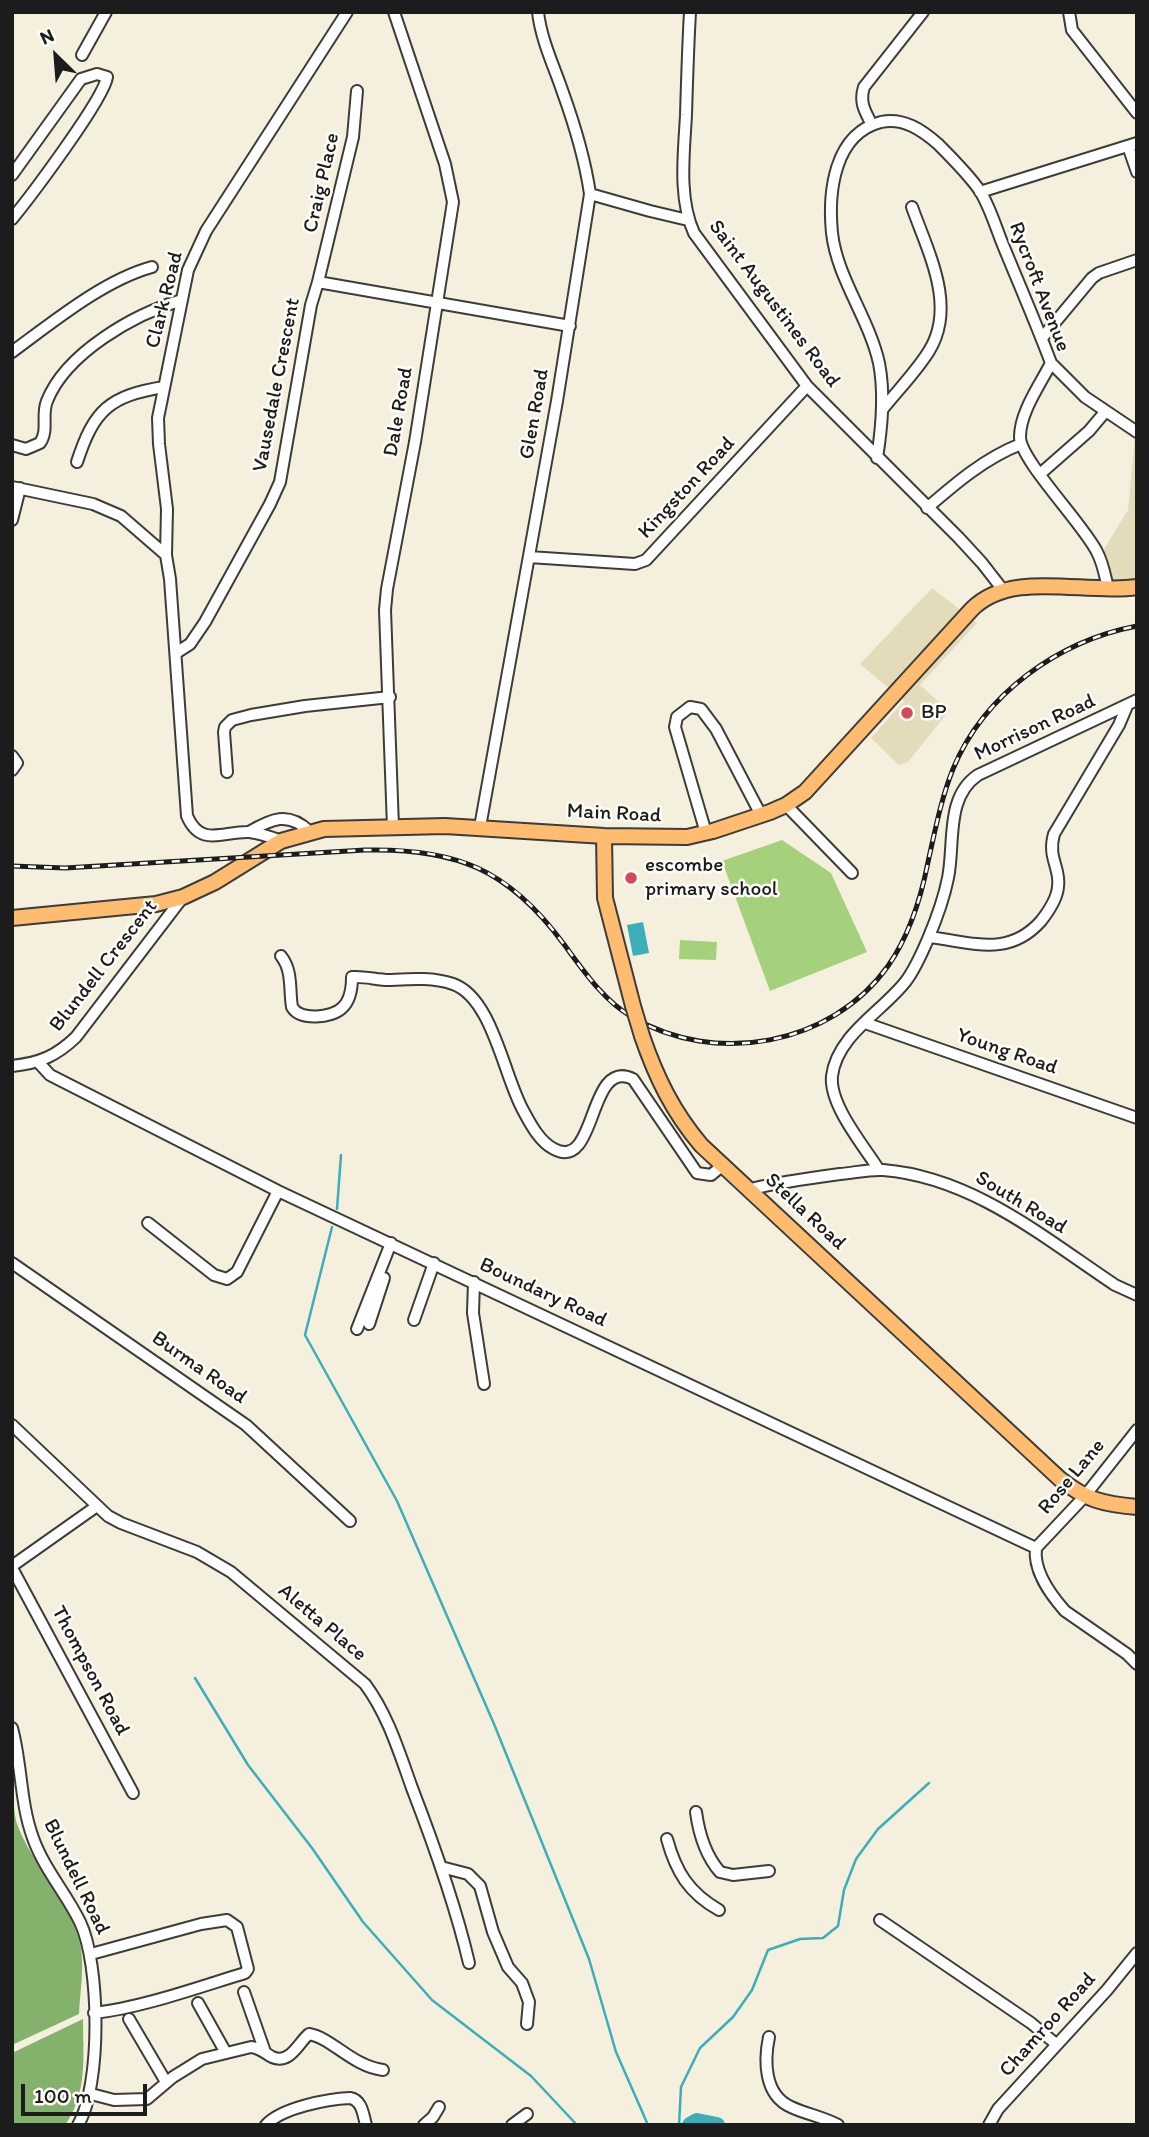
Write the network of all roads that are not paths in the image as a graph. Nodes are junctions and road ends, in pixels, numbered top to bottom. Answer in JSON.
{"nodes":[{"id":1,"x":106,"y":12,"type":"edge"},
{"id":2,"x":347,"y":12,"type":"edge"},
{"id":3,"x":394,"y":12,"type":"edge"},
{"id":4,"x":538,"y":12,"type":"edge"},
{"id":5,"x":690,"y":12,"type":"edge"},
{"id":6,"x":923,"y":12,"type":"edge"},
{"id":7,"x":1069,"y":12,"type":"edge"},
{"id":8,"x":82,"y":55,"type":"dead end"},
{"id":9,"x":357,"y":91,"type":"dead end"},
{"id":10,"x":1137,"y":113,"type":"edge"},
{"id":11,"x":872,"y":125,"type":"junction"},
{"id":12,"x":1132,"y":144,"type":"edge"},
{"id":13,"x":1137,"y":172,"type":"edge"},
{"id":14,"x":12,"y":175,"type":"edge"},
{"id":15,"x":981,"y":192,"type":"junction"},
{"id":16,"x":590,"y":194,"type":"junction"},
{"id":17,"x":912,"y":207,"type":"dead end"},
{"id":18,"x":12,"y":219,"type":"edge"},
{"id":19,"x":688,"y":220,"type":"junction"},
{"id":20,"x":1137,"y":260,"type":"edge"},
{"id":21,"x":152,"y":267,"type":"dead end"},
{"id":22,"x":318,"y":282,"type":"junction"},
{"id":23,"x":182,"y":300,"type":"junction"},
{"id":24,"x":438,"y":303,"type":"junction"},
{"id":25,"x":570,"y":326,"type":"junction"},
{"id":26,"x":1042,"y":338,"type":"junction"},
{"id":27,"x":12,"y":352,"type":"edge"},
{"id":28,"x":1051,"y":363,"type":"junction"},
{"id":29,"x":807,"y":386,"type":"junction"},
{"id":30,"x":164,"y":387,"type":"junction"},
{"id":31,"x":882,"y":410,"type":"junction"},
{"id":32,"x":1105,"y":412,"type":"junction"},
{"id":33,"x":1137,"y":432,"type":"edge"},
{"id":34,"x":1021,"y":444,"type":"junction"},
{"id":35,"x":12,"y":445,"type":"edge"},
{"id":36,"x":877,"y":458,"type":"junction"},
{"id":37,"x":77,"y":462,"type":"dead end"},
{"id":38,"x":1040,"y":474,"type":"junction"},
{"id":39,"x":16,"y":487,"type":"edge"},
{"id":40,"x":927,"y":508,"type":"junction"},
{"id":41,"x":12,"y":520,"type":"edge"},
{"id":42,"x":166,"y":555,"type":"junction"},
{"id":43,"x":529,"y":557,"type":"junction"},
{"id":44,"x":1137,"y":587,"type":"edge"},
{"id":45,"x":1108,"y":588,"type":"junction"},
{"id":46,"x":1003,"y":590,"type":"junction"},
{"id":47,"x":176,"y":653,"type":"junction"},
{"id":48,"x":390,"y":697,"type":"junction"},
{"id":49,"x":1132,"y":703,"type":"edge"},
{"id":50,"x":12,"y":756,"type":"edge"},
{"id":51,"x":12,"y":770,"type":"edge"},
{"id":52,"x":227,"y":772,"type":"dead end"},
{"id":53,"x":786,"y":805,"type":"junction"},
{"id":54,"x":761,"y":816,"type":"junction"},
{"id":55,"x":393,"y":827,"type":"junction"},
{"id":56,"x":481,"y":827,"type":"junction"},
{"id":57,"x":309,"y":831,"type":"junction"},
{"id":58,"x":249,"y":832,"type":"junction"},
{"id":59,"x":706,"y":833,"type":"junction"},
{"id":60,"x":604,"y":836,"type":"junction"},
{"id":61,"x":281,"y":841,"type":"junction"},
{"id":62,"x":852,"y":873,"type":"dead end"},
{"id":63,"x":183,"y":897,"type":"junction"},
{"id":64,"x":12,"y":918,"type":"edge"},
{"id":65,"x":929,"y":937,"type":"junction"},
{"id":66,"x":281,"y":956,"type":"dead end"},
{"id":67,"x":865,"y":1023,"type":"junction"},
{"id":68,"x":39,"y":1063,"type":"junction"},
{"id":69,"x":12,"y":1066,"type":"edge"},
{"id":70,"x":1137,"y":1118,"type":"edge"},
{"id":71,"x":723,"y":1165,"type":"junction"},
{"id":72,"x":879,"y":1170,"type":"junction"},
{"id":73,"x":751,"y":1189,"type":"junction"},
{"id":74,"x":278,"y":1191,"type":"junction"},
{"id":75,"x":148,"y":1223,"type":"dead end"},
{"id":76,"x":393,"y":1244,"type":"junction"},
{"id":77,"x":12,"y":1263,"type":"edge"},
{"id":78,"x":434,"y":1263,"type":"junction"},
{"id":79,"x":474,"y":1282,"type":"junction"},
{"id":80,"x":1137,"y":1295,"type":"edge"},
{"id":81,"x":414,"y":1320,"type":"dead end"},
{"id":82,"x":369,"y":1324,"type":"dead end"},
{"id":83,"x":357,"y":1329,"type":"dead end"},
{"id":84,"x":484,"y":1384,"type":"dead end"},
{"id":85,"x":12,"y":1425,"type":"edge"},
{"id":86,"x":1137,"y":1430,"type":"edge"},
{"id":87,"x":1084,"y":1497,"type":"junction"},
{"id":88,"x":97,"y":1506,"type":"junction"},
{"id":89,"x":1137,"y":1507,"type":"edge"},
{"id":90,"x":349,"y":1521,"type":"dead end"},
{"id":91,"x":1035,"y":1548,"type":"junction"},
{"id":92,"x":12,"y":1567,"type":"edge"},
{"id":93,"x":1137,"y":1664,"type":"edge"},
{"id":94,"x":12,"y":1728,"type":"edge"},
{"id":95,"x":133,"y":1793,"type":"dead end"},
{"id":96,"x":696,"y":1812,"type":"dead end"},
{"id":97,"x":667,"y":1839,"type":"dead end"},
{"id":98,"x":441,"y":1867,"type":"junction"},
{"id":99,"x":769,"y":1871,"type":"dead end"},
{"id":100,"x":719,"y":1910,"type":"dead end"},
{"id":101,"x":880,"y":1920,"type":"dead end"},
{"id":102,"x":1137,"y":1952,"type":"edge"},
{"id":103,"x":91,"y":1954,"type":"junction"},
{"id":104,"x":469,"y":1963,"type":"dead end"},
{"id":105,"x":244,"y":1992,"type":"dead end"},
{"id":106,"x":198,"y":2003,"type":"dead end"},
{"id":107,"x":94,"y":2013,"type":"junction"},
{"id":108,"x":130,"y":2020,"type":"dead end"},
{"id":109,"x":527,"y":2024,"type":"dead end"},
{"id":110,"x":769,"y":2037,"type":"dead end"},
{"id":111,"x":1056,"y":2045,"type":"junction"},
{"id":112,"x":265,"y":2052,"type":"junction"},
{"id":113,"x":226,"y":2053,"type":"junction"},
{"id":114,"x":383,"y":2070,"type":"dead end"},
{"id":115,"x":166,"y":2082,"type":"junction"},
{"id":116,"x":91,"y":2094,"type":"junction"},
{"id":117,"x":439,"y":2107,"type":"dead end"},
{"id":118,"x":527,"y":2115,"type":"dead end"},
{"id":119,"x":78,"y":2125,"type":"edge"},
{"id":120,"x":266,"y":2125,"type":"edge"},
{"id":121,"x":366,"y":2125,"type":"edge"},
{"id":122,"x":424,"y":2125,"type":"edge"},
{"id":123,"x":512,"y":2125,"type":"edge"},
{"id":124,"x":838,"y":2125,"type":"edge"},
{"id":125,"x":989,"y":2125,"type":"edge"}],
"edges":[{"from":1,"to":8,"type":"street"},
{"from":2,"to":23,"type":"street","name":"Clark Road"},
{"from":3,"to":24,"type":"street","name":"Dale Road"},
{"from":4,"to":16,"type":"street","name":"Glen Road"},
{"from":5,"to":19,"type":"street","name":"Saint Augustines Road"},
{"from":6,"to":11,"type":"street"},
{"from":7,"to":10,"type":"street"},
{"from":9,"to":22,"type":"street","name":"Craig Place"},
{"from":11,"to":15,"type":"street","name":"Rycroft Avenue"},
{"from":11,"to":31,"type":"street"},
{"from":12,"to":13,"type":"street"},
{"from":12,"to":15,"type":"street"},
{"from":14,"to":18,"type":"street"},
{"from":15,"to":26,"type":"street","name":"Rycroft Avenue"},
{"from":16,"to":19,"type":"street"},
{"from":16,"to":25,"type":"street","name":"Glen Road"},
{"from":17,"to":31,"type":"street"},
{"from":19,"to":29,"type":"street","name":"Saint Augustines Road"},
{"from":20,"to":26,"type":"street"},
{"from":21,"to":27,"type":"street"},
{"from":22,"to":24,"type":"street","name":"Vausedale Crescent"},
{"from":22,"to":47,"type":"street","name":"Vausedale Crescent"},
{"from":23,"to":30,"type":"street","name":"Clark Road"},
{"from":23,"to":35,"type":"street"},
{"from":24,"to":25,"type":"street","name":"Vausedale Crescent"},
{"from":24,"to":48,"type":"street","name":"Dale Road"},
{"from":25,"to":43,"type":"street","name":"Glen Road"},
{"from":26,"to":28,"type":"street","name":"Rycroft Avenue"},
{"from":28,"to":32,"type":"street"},
{"from":28,"to":34,"type":"street","name":"Rycroft Avenue"},
{"from":29,"to":36,"type":"street","name":"Saint Augustines Road"},
{"from":29,"to":43,"type":"street","name":"Kingston Road"},
{"from":30,"to":37,"type":"street"},
{"from":30,"to":42,"type":"street","name":"Clark Road"},
{"from":31,"to":36,"type":"street"},
{"from":32,"to":33,"type":"street"},
{"from":32,"to":38,"type":"street"},
{"from":34,"to":38,"type":"street"},
{"from":34,"to":40,"type":"street"},
{"from":36,"to":40,"type":"street","name":"Saint Augustines Road"},
{"from":38,"to":45,"type":"street"},
{"from":39,"to":41,"type":"street"},
{"from":39,"to":42,"type":"street"},
{"from":40,"to":46,"type":"street","name":"Saint Augustines Road"},
{"from":42,"to":47,"type":"street","name":"Clark Road"},
{"from":43,"to":56,"type":"street","name":"Glen Road"},
{"from":44,"to":45,"type":"main road","name":"Main Road"},
{"from":45,"to":46,"type":"main road","name":"Main Road"},
{"from":46,"to":53,"type":"main road","name":"Main Road"},
{"from":47,"to":58,"type":"street"},
{"from":48,"to":52,"type":"street"},
{"from":48,"to":55,"type":"street","name":"Dale Road"},
{"from":49,"to":65,"type":"street","name":"Morrison Road"},
{"from":49,"to":65,"type":"street"},
{"from":50,"to":51,"type":"street"},
{"from":53,"to":54,"type":"main road","name":"Main Road"},
{"from":53,"to":62,"type":"street"},
{"from":54,"to":59,"type":"main road","name":"Main Road"},
{"from":54,"to":59,"type":"street"},
{"from":55,"to":56,"type":"main road","name":"Main Road"},
{"from":55,"to":57,"type":"main road","name":"Main Road"},
{"from":56,"to":60,"type":"main road","name":"Main Road"},
{"from":57,"to":58,"type":"street"},
{"from":57,"to":61,"type":"main road","name":"Main Road"},
{"from":58,"to":61,"type":"street"},
{"from":59,"to":60,"type":"main road","name":"Main Road"},
{"from":60,"to":71,"type":"main road","name":"Stella Road","bridge":true},
{"from":61,"to":63,"type":"main road","name":"Main Road"},
{"from":63,"to":64,"type":"main road","name":"Main Road"},
{"from":63,"to":68,"type":"street","name":"Blundell Crescent"},
{"from":65,"to":67,"type":"street","name":"Morrison Road"},
{"from":66,"to":71,"type":"street"},
{"from":67,"to":70,"type":"street","name":"Young Road"},
{"from":67,"to":72,"type":"street","name":"Morrison Road"},
{"from":68,"to":69,"type":"street","name":"Blundell Crescent"},
{"from":68,"to":74,"type":"street","name":"Boundary Road"},
{"from":71,"to":73,"type":"main road","name":"Stella Road"},
{"from":72,"to":73,"type":"street","name":"South Road"},
{"from":72,"to":80,"type":"street","name":"South Road"},
{"from":73,"to":87,"type":"main road","name":"Stella Road"},
{"from":74,"to":75,"type":"street"},
{"from":74,"to":76,"type":"street","name":"Boundary Road"},
{"from":76,"to":78,"type":"street","name":"Boundary Road"},
{"from":76,"to":82,"type":"street"},
{"from":76,"to":83,"type":"street"},
{"from":77,"to":90,"type":"street","name":"Burma Road"},
{"from":78,"to":79,"type":"street","name":"Boundary Road"},
{"from":78,"to":81,"type":"street"},
{"from":79,"to":84,"type":"street"},
{"from":79,"to":91,"type":"street","name":"Boundary Road"},
{"from":85,"to":88,"type":"street","name":"Aletta Place"},
{"from":86,"to":87,"type":"street","name":"Rose Lane"},
{"from":87,"to":89,"type":"main road","name":"Stella Road"},
{"from":87,"to":91,"type":"street","name":"Rose Lane"},
{"from":88,"to":92,"type":"street"},
{"from":88,"to":98,"type":"street","name":"Aletta Place"},
{"from":91,"to":93,"type":"street"},
{"from":92,"to":95,"type":"street","name":"Thompson Road"},
{"from":94,"to":103,"type":"street","name":"Blundell Road"},
{"from":96,"to":99,"type":"street"},
{"from":97,"to":100,"type":"street"},
{"from":98,"to":104,"type":"street","name":"Aletta Place"},
{"from":98,"to":109,"type":"street"},
{"from":101,"to":111,"type":"street"},
{"from":102,"to":111,"type":"street","name":"Chamroo Road"},
{"from":103,"to":107,"type":"street","name":"Blundell Road"},
{"from":103,"to":107,"type":"street"},
{"from":105,"to":112,"type":"street"},
{"from":106,"to":113,"type":"street"},
{"from":107,"to":116,"type":"street","name":"Blundell Road"},
{"from":108,"to":115,"type":"street"},
{"from":110,"to":124,"type":"street"},
{"from":111,"to":125,"type":"street","name":"Chamroo Road"},
{"from":112,"to":113,"type":"street"},
{"from":112,"to":114,"type":"street"},
{"from":113,"to":115,"type":"street"},
{"from":115,"to":116,"type":"street"},
{"from":116,"to":119,"type":"street","name":"Blundell Road"},
{"from":117,"to":122,"type":"street"},
{"from":118,"to":123,"type":"street"},
{"from":120,"to":121,"type":"street"}]}
